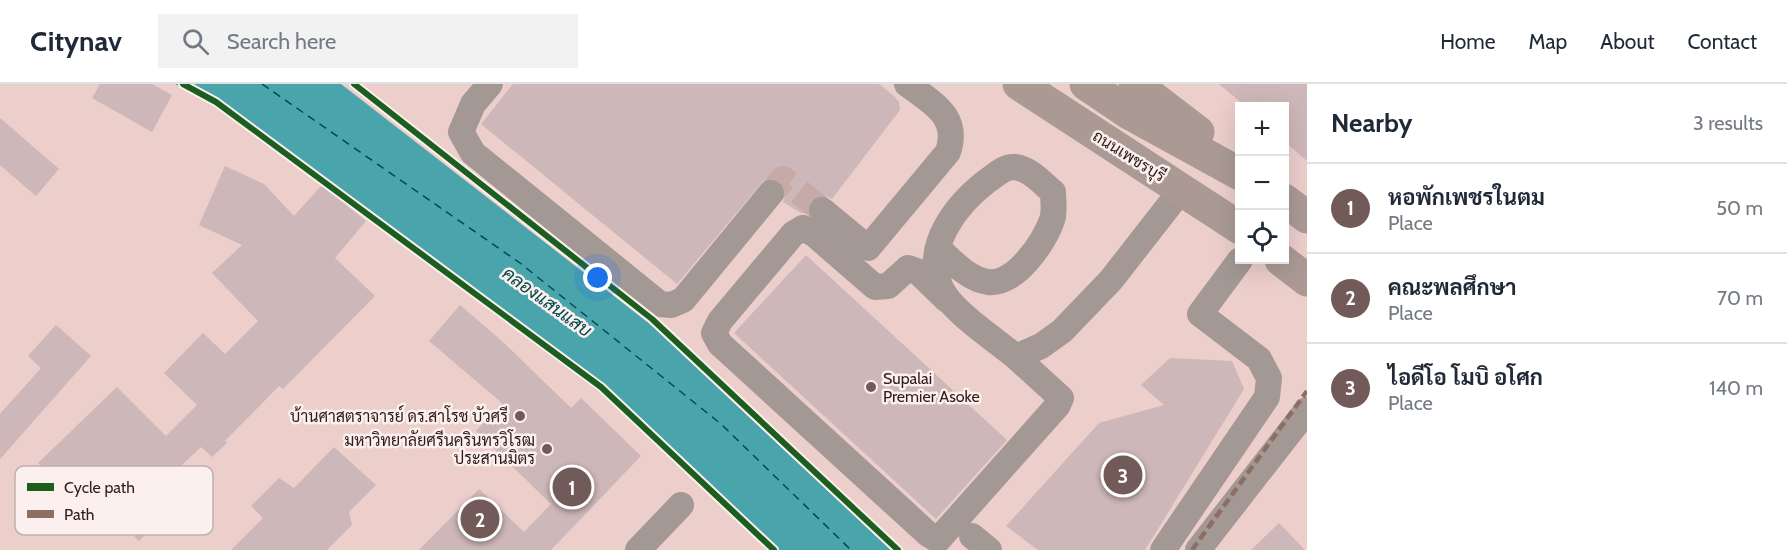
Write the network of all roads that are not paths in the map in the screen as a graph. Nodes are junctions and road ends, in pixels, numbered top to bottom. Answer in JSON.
{"nodes":[{"id":1,"x":490,"y":84,"type":"edge"},
{"id":2,"x":907,"y":84,"type":"edge"},
{"id":3,"x":1019,"y":84,"type":"edge"},
{"id":4,"x":1086,"y":84,"type":"edge"},
{"id":5,"x":1137,"y":92,"type":"edge"},
{"id":6,"x":1235,"y":162,"type":"edge"},
{"id":7,"x":1235,"y":171,"type":"edge"},
{"id":8,"x":1182,"y":189,"type":"junction"},
{"id":9,"x":771,"y":193,"type":"tunnel mouth"},
{"id":10,"x":1289,"y":204,"type":"edge"},
{"id":11,"x":822,"y":210,"type":"tunnel mouth"},
{"id":12,"x":1307,"y":217,"type":"edge"},
{"id":13,"x":1235,"y":221,"type":"edge"},
{"id":14,"x":1235,"y":223,"type":"edge"},
{"id":15,"x":939,"y":249,"type":"junction"},
{"id":16,"x":1237,"y":264,"type":"edge"},
{"id":17,"x":1286,"y":264,"type":"edge"},
{"id":18,"x":1307,"y":280,"type":"edge"},
{"id":19,"x":947,"y":300,"type":"junction"},
{"id":20,"x":1016,"y":357,"type":"junction"},
{"id":21,"x":1307,"y":410,"type":"edge"},
{"id":22,"x":681,"y":506,"type":"dead end"},
{"id":23,"x":638,"y":550,"type":"edge"},
{"id":24,"x":1163,"y":550,"type":"edge"},
{"id":25,"x":1198,"y":550,"type":"edge"}],
"edges":[{"from":1,"to":9,"type":"lane"},
{"from":2,"to":11,"type":"lane"},
{"from":3,"to":8,"type":"main road","name":"ถนนเพชรบุรี"},
{"from":4,"to":5,"type":"main road","name":"ถนนเพชรบุรี"},
{"from":5,"to":6,"type":"main road","name":"ถนนเพชรบุรี"},
{"from":5,"to":7,"type":"main road","name":"ถนนเพชรบุรี"},
{"from":5,"to":13,"type":"main road","name":"ถนนเพชรบุรี"},
{"from":8,"to":14,"type":"main road","name":"ถนนเพชรบุรี"},
{"from":8,"to":20,"type":"lane"},
{"from":10,"to":12,"type":"main road"},
{"from":15,"to":15,"type":"lane"},
{"from":15,"to":19,"type":"lane"},
{"from":16,"to":24,"type":"lane"},
{"from":17,"to":18,"type":"main road"},
{"from":19,"to":20,"type":"lane"},
{"from":19,"to":20,"type":"lane"},
{"from":21,"to":25,"type":"lane"},
{"from":22,"to":23,"type":"lane"}]}
